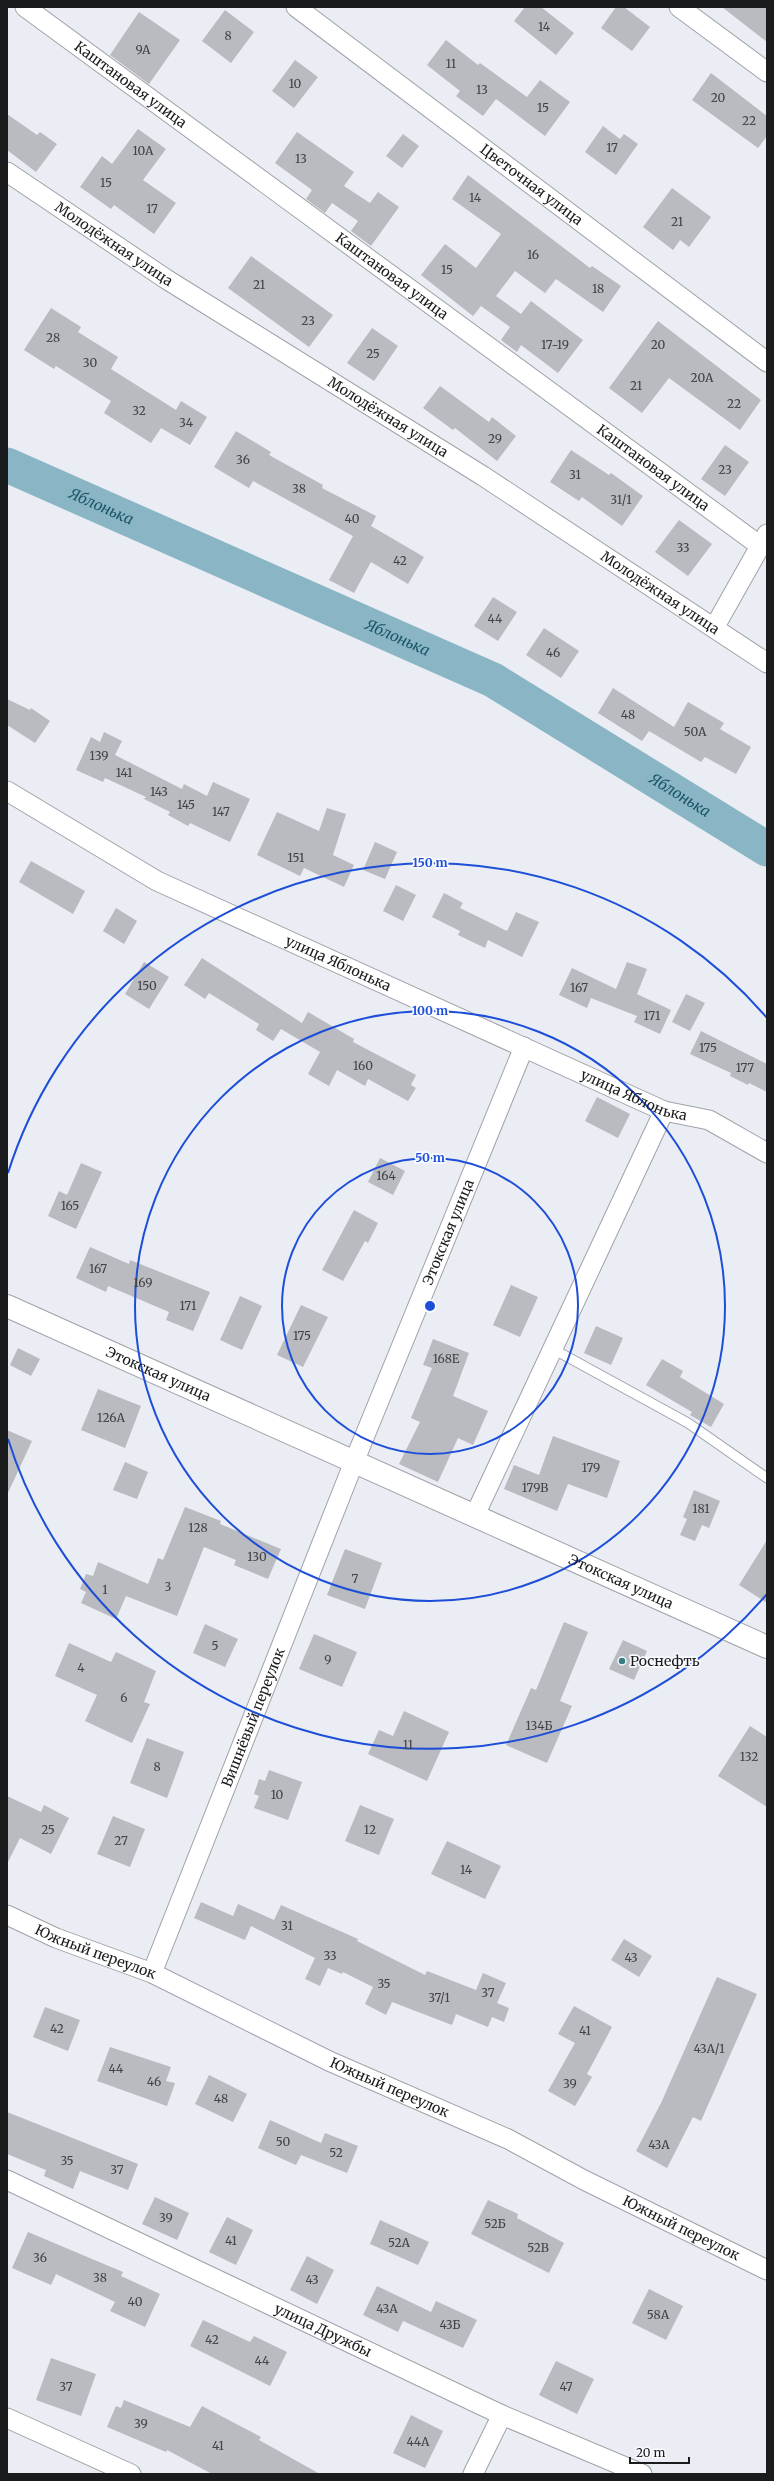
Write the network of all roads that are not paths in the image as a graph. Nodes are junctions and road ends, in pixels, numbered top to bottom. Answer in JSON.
{"nodes":[{"id":1,"x":25,"y":7,"type":"edge"},
{"id":2,"x":296,"y":7,"type":"edge"},
{"id":3,"x":680,"y":7,"type":"edge"},
{"id":4,"x":767,"y":72,"type":"edge"},
{"id":5,"x":7,"y":172,"type":"edge"},
{"id":6,"x":767,"y":362,"type":"edge"},
{"id":7,"x":763,"y":539,"type":"edge"},
{"id":8,"x":714,"y":628,"type":"junction"},
{"id":9,"x":767,"y":663,"type":"edge"},
{"id":10,"x":7,"y":791,"type":"edge"},
{"id":11,"x":524,"y":1047,"type":"junction"},
{"id":12,"x":664,"y":1111,"type":"junction"},
{"id":13,"x":767,"y":1153,"type":"edge"},
{"id":14,"x":7,"y":1306,"type":"edge"},
{"id":15,"x":553,"y":1349,"type":"junction"},
{"id":16,"x":354,"y":1462,"type":"junction"},
{"id":17,"x":767,"y":1478,"type":"edge"},
{"id":18,"x":474,"y":1517,"type":"junction"},
{"id":19,"x":767,"y":1647,"type":"edge"},
{"id":20,"x":7,"y":1915,"type":"edge"},
{"id":21,"x":152,"y":1973,"type":"junction"},
{"id":22,"x":7,"y":2180,"type":"edge"},
{"id":23,"x":767,"y":2270,"type":"edge"},
{"id":24,"x":502,"y":2415,"type":"junction"},
{"id":25,"x":7,"y":2418,"type":"edge"},
{"id":26,"x":131,"y":2474,"type":"edge"},
{"id":27,"x":473,"y":2474,"type":"edge"},
{"id":28,"x":642,"y":2474,"type":"edge"}],
"edges":[{"from":1,"to":7,"type":"street","name":"Каштановая улица"},
{"from":2,"to":6,"type":"street","name":"Цветочная улица"},
{"from":3,"to":4,"type":"street"},
{"from":5,"to":8,"type":"street","name":"Молодёжная улица"},
{"from":7,"to":8,"type":"street"},
{"from":8,"to":9,"type":"street","name":"Молодёжная улица"},
{"from":10,"to":11,"type":"street","name":"улица Яблонька"},
{"from":11,"to":12,"type":"street","name":"улица Яблонька"},
{"from":11,"to":16,"type":"street","name":"Этокская улица"},
{"from":12,"to":13,"type":"street","name":"улица Яблонька"},
{"from":12,"to":15,"type":"street"},
{"from":14,"to":16,"type":"main road","name":"Этокская улица"},
{"from":15,"to":17,"type":"lane"},
{"from":15,"to":18,"type":"street"},
{"from":16,"to":18,"type":"main road","name":"Этокская улица"},
{"from":16,"to":21,"type":"street","name":"Вишнёвый переулок"},
{"from":18,"to":19,"type":"main road","name":"Этокская улица"},
{"from":20,"to":21,"type":"street","name":"Южный переулок"},
{"from":21,"to":23,"type":"street","name":"Южный переулок"},
{"from":22,"to":24,"type":"street","name":"улица Дружбы"},
{"from":24,"to":27,"type":"street"},
{"from":24,"to":28,"type":"street","name":"улица Дружбы"},
{"from":25,"to":26,"type":"street"}]}
